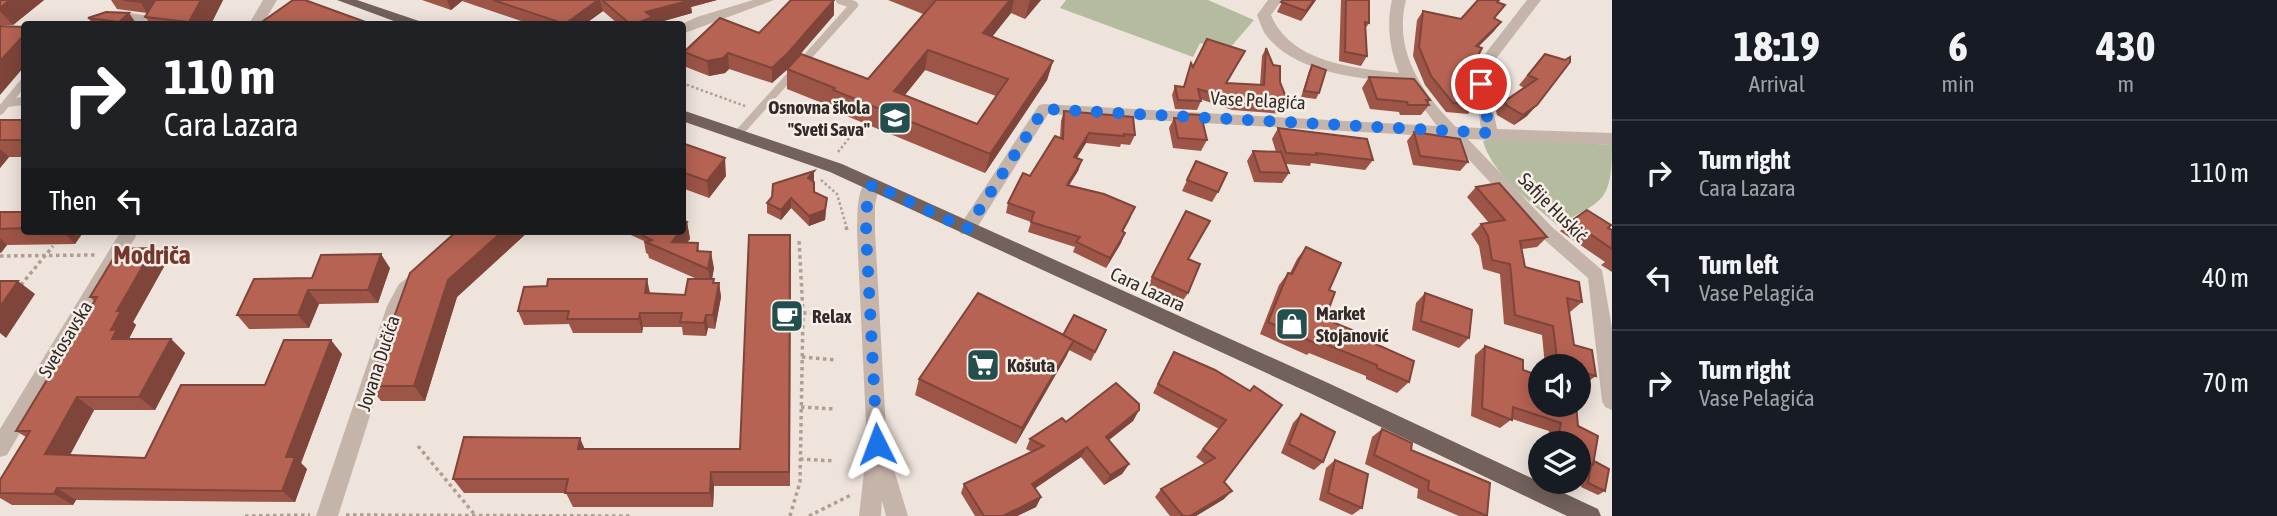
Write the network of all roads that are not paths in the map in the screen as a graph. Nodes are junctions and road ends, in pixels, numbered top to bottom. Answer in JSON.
{"nodes":[{"id":1,"x":270,"y":0,"type":"edge"},
{"id":2,"x":345,"y":0,"type":"edge"},
{"id":3,"x":768,"y":0,"type":"edge"},
{"id":4,"x":839,"y":0,"type":"edge"},
{"id":5,"x":1275,"y":0,"type":"edge"},
{"id":6,"x":1399,"y":0,"type":"edge"},
{"id":7,"x":1534,"y":0,"type":"edge"},
{"id":8,"x":112,"y":15,"type":"edge"},
{"id":9,"x":151,"y":21,"type":"edge"},
{"id":10,"x":258,"y":21,"type":"edge"},
{"id":11,"x":405,"y":21,"type":"edge"},
{"id":12,"x":686,"y":28,"type":"edge"},
{"id":13,"x":1409,"y":79,"type":"junction"},
{"id":14,"x":21,"y":86,"type":"edge"},
{"id":15,"x":21,"y":101,"type":"edge"},
{"id":16,"x":7,"y":103,"type":"junction"},
{"id":17,"x":0,"y":111,"type":"edge"},
{"id":18,"x":686,"y":116,"type":"edge"},
{"id":19,"x":1453,"y":133,"type":"junction"},
{"id":20,"x":1490,"y":133,"type":"junction"},
{"id":21,"x":737,"y":135,"type":"junction"},
{"id":22,"x":1612,"y":139,"type":"edge"},
{"id":23,"x":872,"y":184,"type":"junction"},
{"id":24,"x":967,"y":229,"type":"junction"},
{"id":25,"x":127,"y":235,"type":"edge"},
{"id":26,"x":425,"y":268,"type":"edge"},
{"id":27,"x":1596,"y":275,"type":"junction"},
{"id":28,"x":1612,"y":285,"type":"edge"},
{"id":29,"x":1612,"y":401,"type":"edge"},
{"id":30,"x":877,"y":444,"type":"junction"},
{"id":31,"x":0,"y":448,"type":"edge"},
{"id":32,"x":328,"y":515,"type":"edge"},
{"id":33,"x":870,"y":516,"type":"edge"},
{"id":34,"x":897,"y":516,"type":"edge"},
{"id":35,"x":1590,"y":516,"type":"edge"}],
"edges":[{"from":1,"to":10,"type":"street"},
{"from":2,"to":11,"type":"main road"},
{"from":3,"to":12,"type":"street"},
{"from":4,"to":21,"type":"lane"},
{"from":5,"to":13,"type":"street"},
{"from":6,"to":13,"type":"street","name":"Safije Huskić"},
{"from":7,"to":20,"type":"street"},
{"from":8,"to":9,"type":"lane"},
{"from":13,"to":19,"type":"street","name":"Safije Huskić"},
{"from":14,"to":16,"type":"lane"},
{"from":15,"to":16,"type":"lane"},
{"from":16,"to":17,"type":"lane"},
{"from":18,"to":21,"type":"main road","name":"Cara Lazara"},
{"from":19,"to":20,"type":"street","name":"Vase Pelagića"},
{"from":19,"to":24,"type":"street","name":"Vase Pelagića"},
{"from":19,"to":27,"type":"street","name":"Safije Huskić"},
{"from":20,"to":22,"type":"street","name":"Vase Pelagića"},
{"from":21,"to":23,"type":"main road","name":"Cara Lazara"},
{"from":23,"to":24,"type":"main road","name":"Cara Lazara"},
{"from":23,"to":30,"type":"street"},
{"from":24,"to":35,"type":"main road","name":"Cara Lazara"},
{"from":25,"to":31,"type":"street","name":"Svetosavska"},
{"from":26,"to":32,"type":"street","name":"Jovana Dučića"},
{"from":27,"to":28,"type":"street","name":"Safije Huskić"},
{"from":27,"to":29,"type":"street"},
{"from":30,"to":33,"type":"street"},
{"from":30,"to":34,"type":"street"}]}
